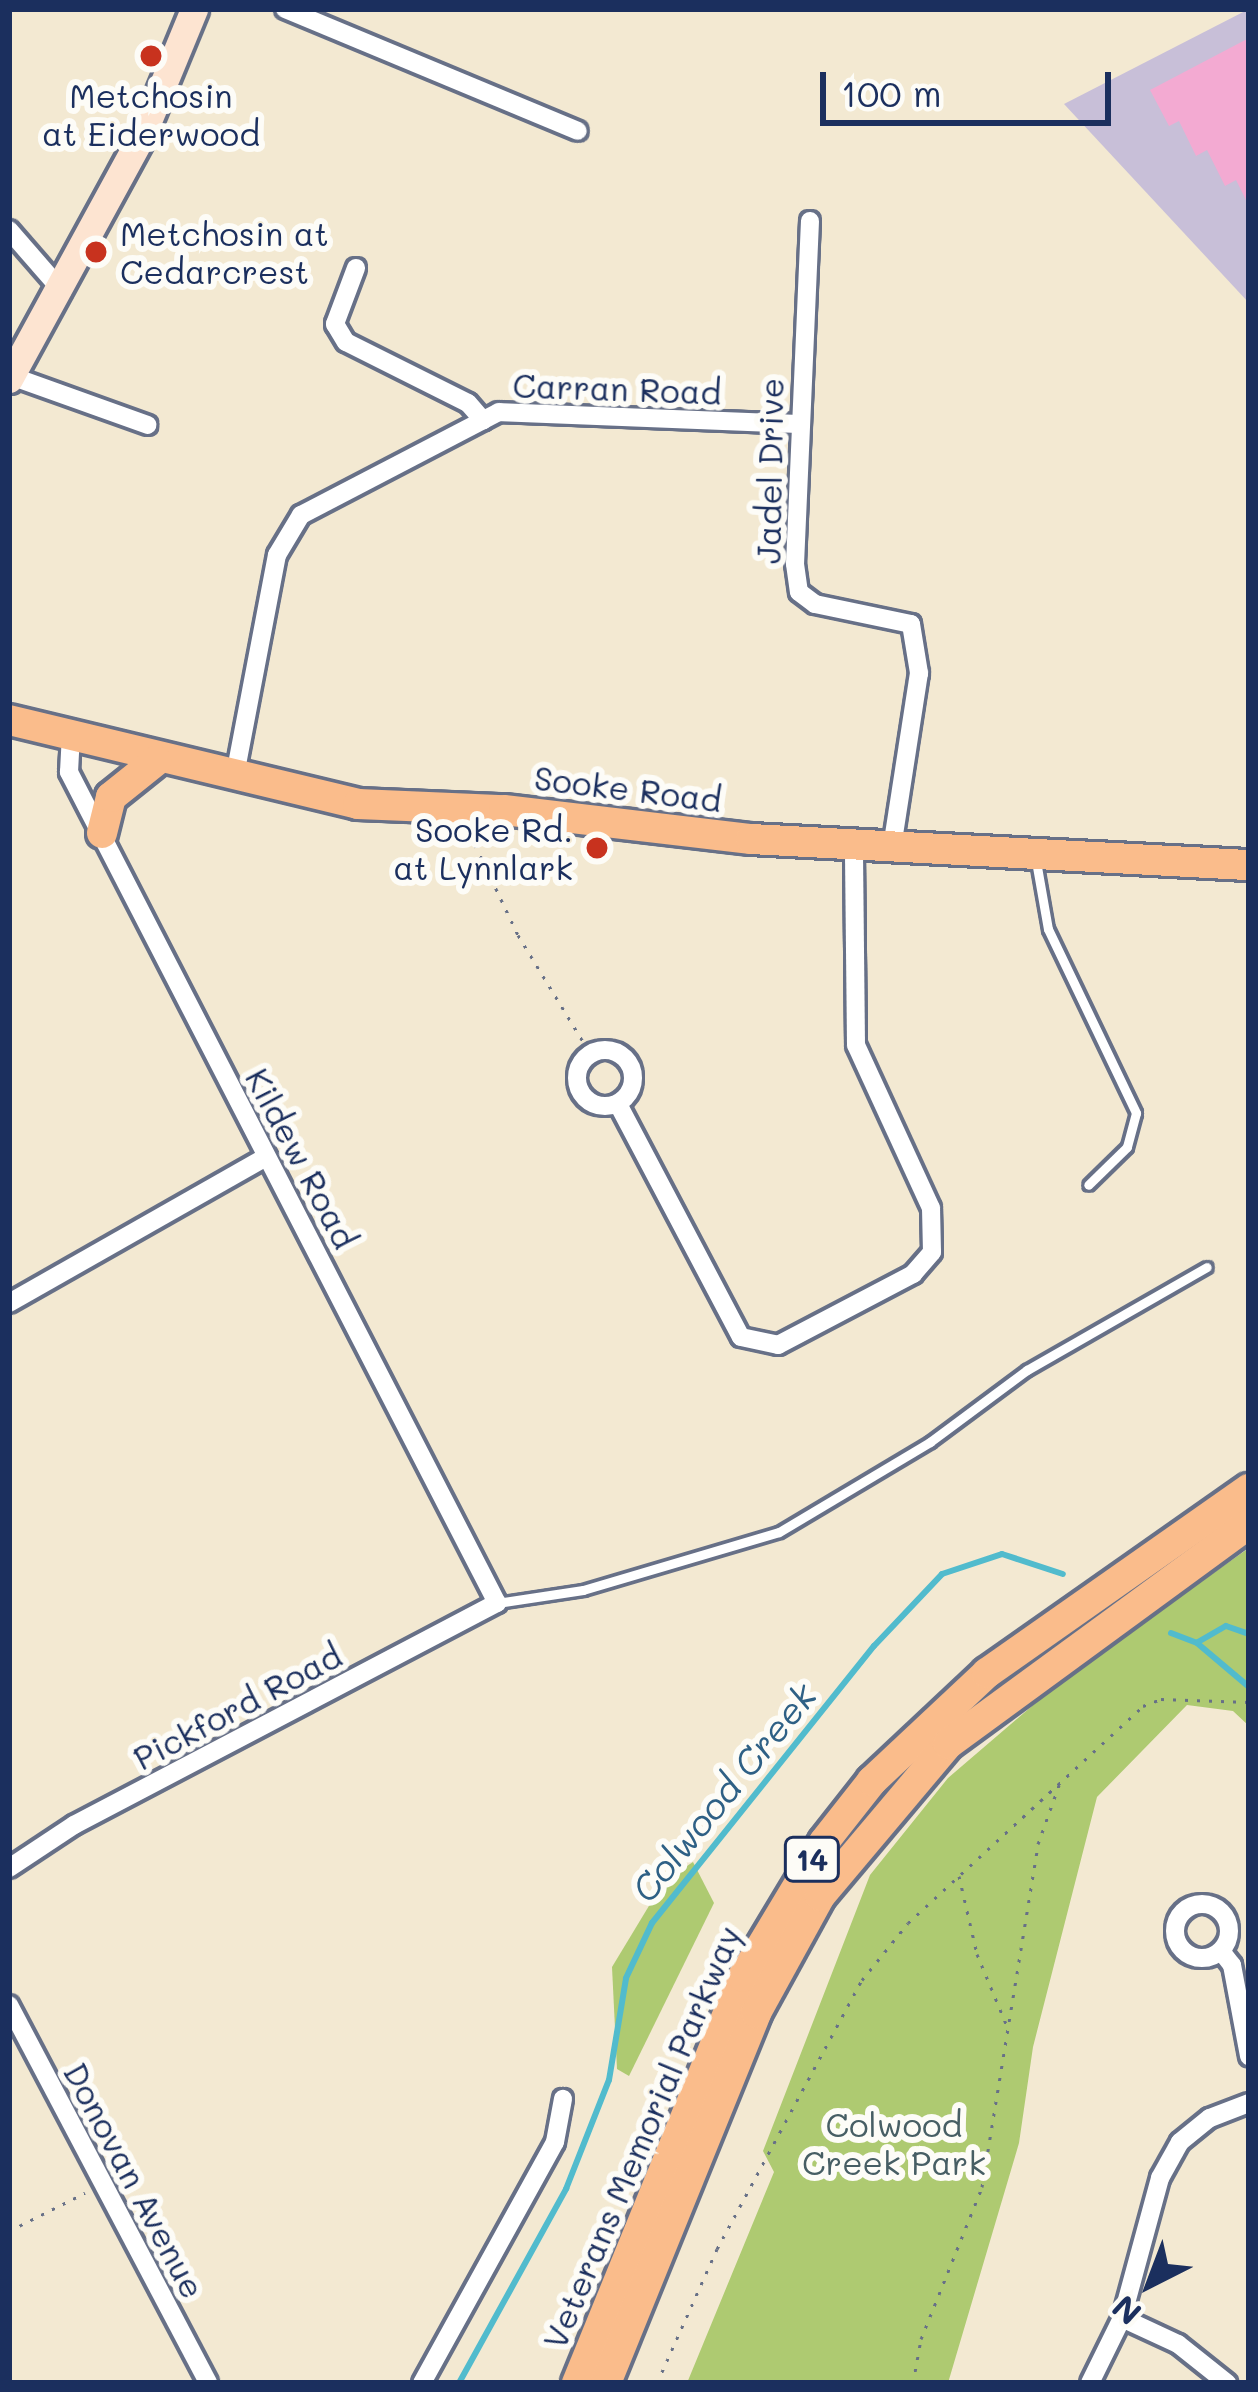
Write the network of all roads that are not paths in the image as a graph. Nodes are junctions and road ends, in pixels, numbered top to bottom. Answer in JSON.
{"nodes":[{"id":1,"x":194,"y":9,"type":"edge"},
{"id":2,"x":284,"y":9,"type":"edge"},
{"id":3,"x":578,"y":131,"type":"dead end"},
{"id":4,"x":810,"y":221,"type":"dead end"},
{"id":5,"x":9,"y":230,"type":"edge"},
{"id":6,"x":356,"y":268,"type":"dead end"},
{"id":7,"x":62,"y":291,"type":"junction"},
{"id":8,"x":10,"y":377,"type":"edge"},
{"id":9,"x":483,"y":420,"type":"junction"},
{"id":10,"x":148,"y":424,"type":"dead end"},
{"id":11,"x":796,"y":424,"type":"junction"},
{"id":12,"x":15,"y":717,"type":"edge"},
{"id":13,"x":71,"y":738,"type":"junction"},
{"id":14,"x":156,"y":760,"type":"junction"},
{"id":15,"x":235,"y":775,"type":"junction"},
{"id":16,"x":101,"y":833,"type":"junction"},
{"id":17,"x":854,"y":846,"type":"junction"},
{"id":18,"x":892,"y":848,"type":"junction"},
{"id":19,"x":1036,"y":856,"type":"junction"},
{"id":20,"x":1249,"y":865,"type":"edge"},
{"id":21,"x":618,"y":1104,"type":"junction"},
{"id":22,"x":266,"y":1157,"type":"junction"},
{"id":23,"x":1088,"y":1185,"type":"dead end"},
{"id":24,"x":1207,"y":1267,"type":"dead end"},
{"id":25,"x":9,"y":1303,"type":"edge"},
{"id":26,"x":1249,"y":1489,"type":"edge"},
{"id":27,"x":1249,"y":1524,"type":"edge"},
{"id":28,"x":497,"y":1603,"type":"junction"},
{"id":29,"x":9,"y":1868,"type":"edge"},
{"id":30,"x":809,"y":1889,"type":"junction"},
{"id":31,"x":1221,"y":1951,"type":"dead end"},
{"id":32,"x":9,"y":2005,"type":"edge"},
{"id":33,"x":1249,"y":2056,"type":"edge"},
{"id":34,"x":563,"y":2099,"type":"dead end"},
{"id":35,"x":1249,"y":2103,"type":"edge"},
{"id":36,"x":1121,"y":2318,"type":"junction"},
{"id":37,"x":208,"y":2383,"type":"edge"},
{"id":38,"x":422,"y":2383,"type":"edge"},
{"id":39,"x":577,"y":2383,"type":"edge"},
{"id":40,"x":606,"y":2383,"type":"edge"},
{"id":41,"x":1090,"y":2383,"type":"edge"},
{"id":42,"x":1227,"y":2383,"type":"edge"}],
"edges":[{"from":1,"to":7,"type":"main road"},
{"from":2,"to":3,"type":"street"},
{"from":4,"to":11,"type":"street","name":"Jadel Drive"},
{"from":5,"to":7,"type":"street"},
{"from":6,"to":9,"type":"street"},
{"from":7,"to":8,"type":"main road"},
{"from":8,"to":10,"type":"street"},
{"from":9,"to":11,"type":"street","name":"Carran Road"},
{"from":9,"to":15,"type":"street","name":"Carran Road"},
{"from":11,"to":18,"type":"street","name":"Jadel Drive"},
{"from":12,"to":13,"type":"main road","name":"Sooke Road"},
{"from":13,"to":14,"type":"main road","name":"Sooke Road"},
{"from":13,"to":16,"type":"street","name":"Kildew Road"},
{"from":14,"to":15,"type":"main road","name":"Sooke Road"},
{"from":14,"to":16,"type":"main road"},
{"from":15,"to":17,"type":"main road","name":"Sooke Road"},
{"from":16,"to":22,"type":"street","name":"Kildew Road"},
{"from":17,"to":18,"type":"main road","name":"Sooke Road"},
{"from":17,"to":21,"type":"street"},
{"from":18,"to":19,"type":"main road","name":"Sooke Road"},
{"from":19,"to":20,"type":"main road","name":"Sooke Road"},
{"from":19,"to":23,"type":"lane"},
{"from":21,"to":21,"type":"street"},
{"from":22,"to":25,"type":"street"},
{"from":22,"to":28,"type":"street","name":"Kildew Road"},
{"from":24,"to":28,"type":"lane"},
{"from":26,"to":30,"type":"main road","name":"Veterans Memorial Parkway","number":"14"},
{"from":27,"to":30,"type":"main road","name":"Veterans Memorial Parkway","number":"14"},
{"from":28,"to":29,"type":"street","name":"Pickford Road"},
{"from":30,"to":39,"type":"main road","name":"Veterans Memorial Parkway","number":"14"},
{"from":30,"to":40,"type":"main road","name":"Veterans Memorial Parkway","number":"14"},
{"from":31,"to":33,"type":"street"},
{"from":32,"to":37,"type":"street","name":"Donovan Avenue"},
{"from":34,"to":38,"type":"street"},
{"from":35,"to":36,"type":"street"},
{"from":36,"to":41,"type":"street"},
{"from":36,"to":42,"type":"street"}]}
